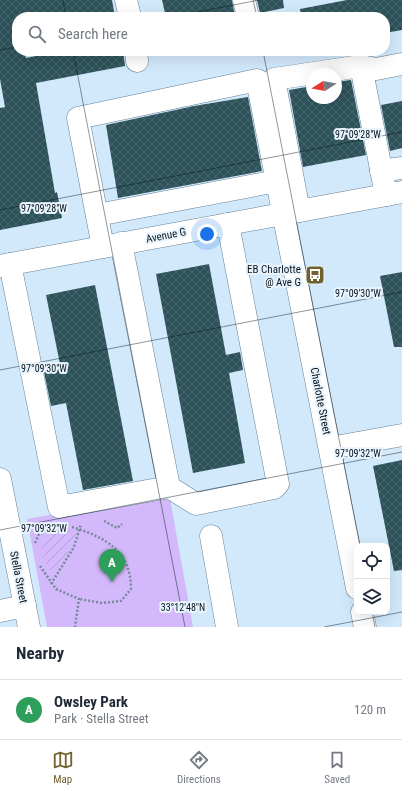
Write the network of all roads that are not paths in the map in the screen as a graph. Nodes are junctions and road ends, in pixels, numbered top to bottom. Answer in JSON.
{"nodes":[{"id":1,"x":126,"y":0,"type":"edge"},
{"id":2,"x":244,"y":0,"type":"edge"},
{"id":3,"x":129,"y":12,"type":"edge"},
{"id":4,"x":247,"y":12,"type":"edge"},
{"id":5,"x":402,"y":64,"type":"edge"},
{"id":6,"x":361,"y":66,"type":"junction"},
{"id":7,"x":392,"y":170,"type":"edge"},
{"id":8,"x":278,"y":181,"type":"junction"},
{"id":9,"x":394,"y":194,"type":"edge"},
{"id":10,"x":292,"y":212,"type":"junction"},
{"id":11,"x":97,"y":215,"type":"junction"},
{"id":12,"x":228,"y":224,"type":"junction"},
{"id":13,"x":112,"y":245,"type":"junction"},
{"id":14,"x":5,"y":265,"type":"edge"},
{"id":15,"x":402,"y":435,"type":"edge"},
{"id":16,"x":330,"y":448,"type":"junction"},
{"id":17,"x":0,"y":479,"type":"edge"},
{"id":18,"x":169,"y":487,"type":"junction"},
{"id":19,"x":210,"y":536,"type":"dead end"},
{"id":20,"x":7,"y":557,"type":"edge"},
{"id":21,"x":355,"y":579,"type":"edge"},
{"id":22,"x":0,"y":611,"type":"edge"},
{"id":23,"x":363,"y":615,"type":"edge"},
{"id":24,"x":27,"y":617,"type":"edge"},
{"id":25,"x":227,"y":627,"type":"edge"},
{"id":26,"x":365,"y":627,"type":"edge"}],
"edges":[{"from":1,"to":3,"type":"street"},
{"from":2,"to":4,"type":"street"},
{"from":5,"to":6,"type":"street"},
{"from":6,"to":7,"type":"street"},
{"from":6,"to":10,"type":"street"},
{"from":7,"to":9,"type":"street"},
{"from":8,"to":10,"type":"street"},
{"from":8,"to":11,"type":"street"},
{"from":8,"to":11,"type":"street"},
{"from":9,"to":10,"type":"street","name":"Avenue G"},
{"from":10,"to":12,"type":"street","name":"Avenue G"},
{"from":10,"to":16,"type":"street","name":"Charlotte Street"},
{"from":11,"to":13,"type":"street"},
{"from":12,"to":13,"type":"street","name":"Avenue G"},
{"from":12,"to":18,"type":"street"},
{"from":13,"to":14,"type":"street","name":"Avenue G"},
{"from":13,"to":18,"type":"street"},
{"from":14,"to":18,"type":"street"},
{"from":15,"to":16,"type":"street"},
{"from":16,"to":21,"type":"street","name":"Charlotte Street"},
{"from":17,"to":20,"type":"street","name":"Stella Street"},
{"from":19,"to":25,"type":"street"},
{"from":20,"to":24,"type":"street","name":"Stella Street"},
{"from":22,"to":24,"type":"street"},
{"from":23,"to":26,"type":"street"}]}
